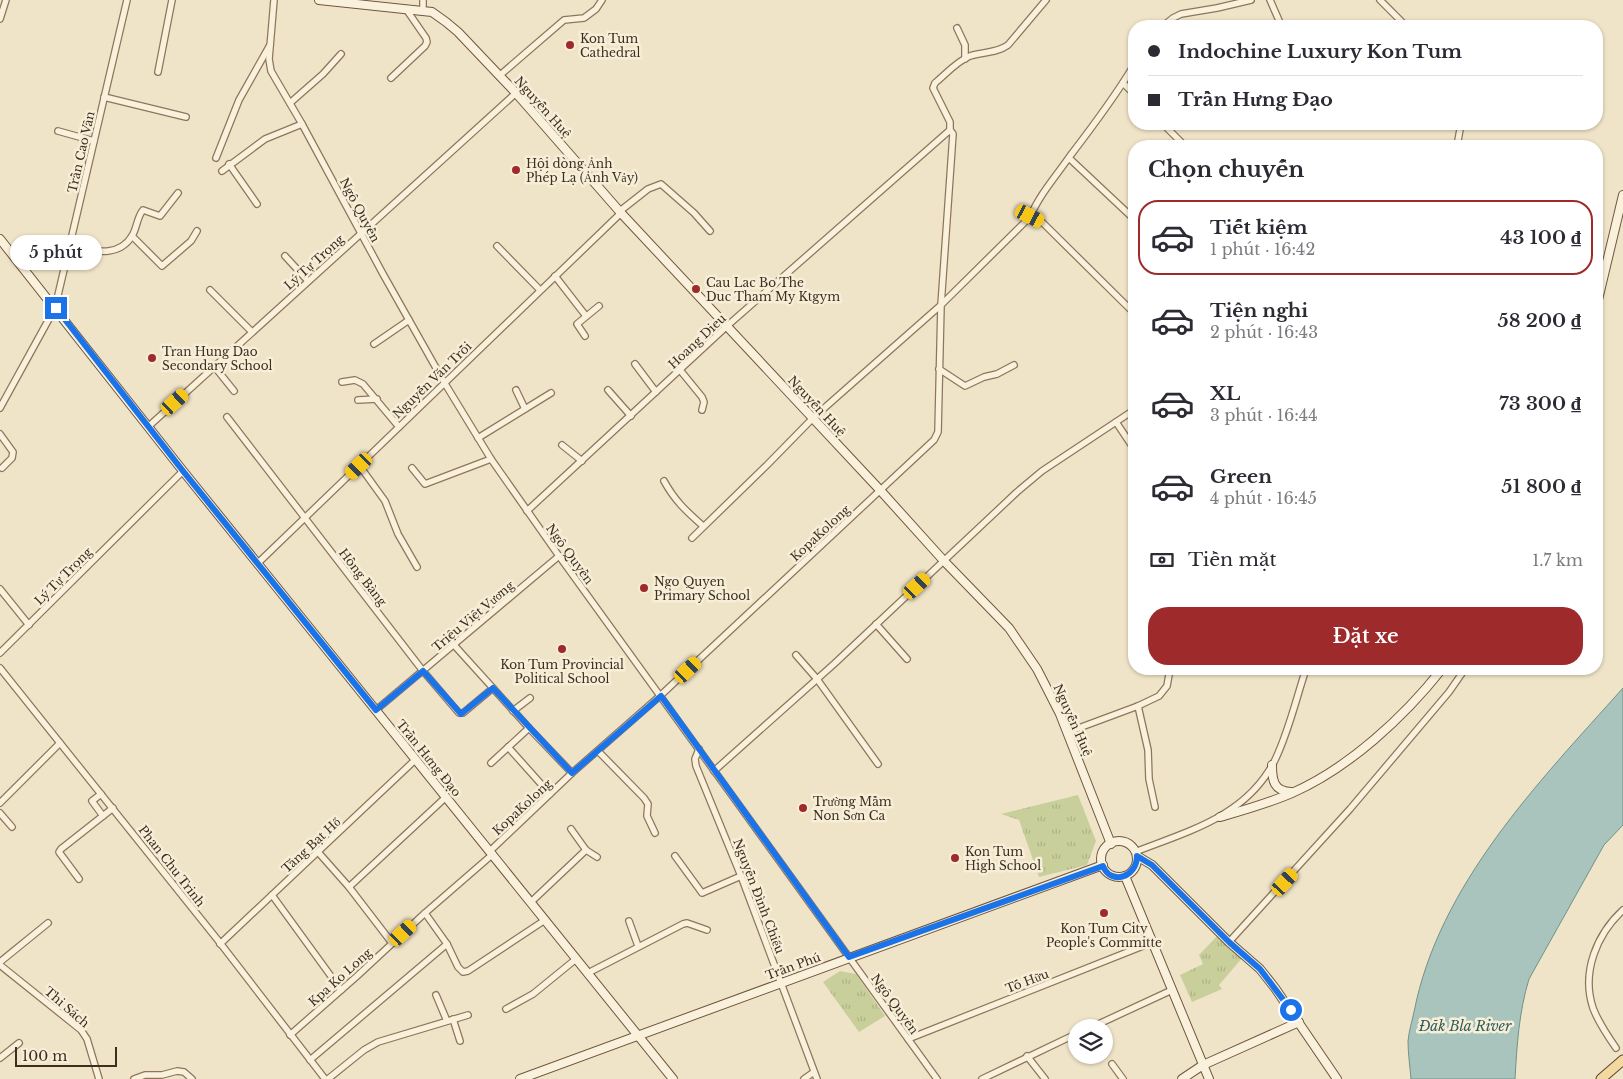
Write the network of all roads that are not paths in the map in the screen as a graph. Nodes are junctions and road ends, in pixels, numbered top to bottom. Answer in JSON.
{"nodes":[{"id":1,"x":6,"y":0,"type":"edge"},
{"id":2,"x":127,"y":0,"type":"edge"},
{"id":3,"x":172,"y":0,"type":"edge"},
{"id":4,"x":274,"y":0,"type":"edge"},
{"id":5,"x":319,"y":0,"type":"edge"},
{"id":6,"x":423,"y":0,"type":"edge"},
{"id":7,"x":602,"y":0,"type":"edge"},
{"id":8,"x":1046,"y":0,"type":"edge"},
{"id":9,"x":1250,"y":0,"type":"edge"},
{"id":10,"x":1270,"y":0,"type":"edge"},
{"id":11,"x":1380,"y":0,"type":"edge"},
{"id":12,"x":406,"y":9,"type":"junction"},
{"id":13,"x":423,"y":11,"type":"junction"},
{"id":14,"x":0,"y":19,"type":"edge"},
{"id":15,"x":1170,"y":20,"type":"edge"},
{"id":16,"x":1278,"y":20,"type":"edge"},
{"id":17,"x":1400,"y":20,"type":"edge"},
{"id":18,"x":957,"y":28,"type":"dead end"},
{"id":19,"x":271,"y":43,"type":"junction"},
{"id":20,"x":341,"y":54,"type":"dead end"},
{"id":21,"x":965,"y":59,"type":"junction"},
{"id":22,"x":158,"y":72,"type":"dead end"},
{"id":23,"x":1128,"y":74,"type":"edge"},
{"id":24,"x":499,"y":76,"type":"junction"},
{"id":25,"x":391,"y":78,"type":"dead end"},
{"id":26,"x":1123,"y":83,"type":"junction"},
{"id":27,"x":1128,"y":88,"type":"edge"},
{"id":28,"x":516,"y":93,"type":"junction"},
{"id":29,"x":104,"y":97,"type":"junction"},
{"id":30,"x":290,"y":103,"type":"junction"},
{"id":31,"x":186,"y":117,"type":"dead end"},
{"id":32,"x":302,"y":124,"type":"junction"},
{"id":33,"x":950,"y":130,"type":"junction"},
{"id":34,"x":1169,"y":130,"type":"edge"},
{"id":35,"x":58,"y":131,"type":"dead end"},
{"id":36,"x":1179,"y":140,"type":"edge"},
{"id":37,"x":94,"y":141,"type":"junction"},
{"id":38,"x":216,"y":158,"type":"dead end"},
{"id":39,"x":1069,"y":158,"type":"junction"},
{"id":40,"x":229,"y":164,"type":"junction"},
{"id":41,"x":222,"y":171,"type":"dead end"},
{"id":42,"x":178,"y":193,"type":"dead end"},
{"id":43,"x":1623,"y":196,"type":"edge"},
{"id":44,"x":257,"y":204,"type":"dead end"},
{"id":45,"x":621,"y":212,"type":"junction"},
{"id":46,"x":1128,"y":213,"type":"edge"},
{"id":47,"x":1030,"y":216,"type":"junction"},
{"id":48,"x":197,"y":231,"type":"dead end"},
{"id":49,"x":710,"y":231,"type":"dead end"},
{"id":50,"x":361,"y":232,"type":"junction"},
{"id":51,"x":132,"y":236,"type":"junction"},
{"id":52,"x":0,"y":239,"type":"edge"},
{"id":53,"x":497,"y":246,"type":"dead end"},
{"id":54,"x":70,"y":247,"type":"junction"},
{"id":55,"x":285,"y":256,"type":"dead end"},
{"id":56,"x":555,"y":276,"type":"junction"},
{"id":57,"x":1603,"y":279,"type":"edge"},
{"id":58,"x":308,"y":281,"type":"junction"},
{"id":59,"x":210,"y":290,"type":"dead end"},
{"id":60,"x":540,"y":290,"type":"junction"},
{"id":61,"x":941,"y":305,"type":"junction"},
{"id":62,"x":599,"y":306,"type":"dead end"},
{"id":63,"x":1128,"y":307,"type":"edge"},
{"id":64,"x":56,"y":308,"type":"junction"},
{"id":65,"x":586,"y":316,"type":"junction"},
{"id":66,"x":409,"y":320,"type":"junction"},
{"id":67,"x":727,"y":326,"type":"junction"},
{"id":68,"x":252,"y":332,"type":"junction"},
{"id":69,"x":585,"y":336,"type":"dead end"},
{"id":70,"x":374,"y":344,"type":"dead end"},
{"id":71,"x":635,"y":364,"type":"dead end"},
{"id":72,"x":1014,"y":365,"type":"dead end"},
{"id":73,"x":214,"y":366,"type":"junction"},
{"id":74,"x":939,"y":369,"type":"junction"},
{"id":75,"x":680,"y":370,"type":"junction"},
{"id":76,"x":342,"y":382,"type":"dead end"},
{"id":77,"x":444,"y":382,"type":"junction"},
{"id":78,"x":516,"y":390,"type":"dead end"},
{"id":79,"x":608,"y":390,"type":"dead end"},
{"id":80,"x":234,"y":391,"type":"dead end"},
{"id":81,"x":656,"y":392,"type":"junction"},
{"id":82,"x":551,"y":393,"type":"dead end"},
{"id":83,"x":2,"y":398,"type":"edge"},
{"id":84,"x":377,"y":399,"type":"junction"},
{"id":85,"x":358,"y":400,"type":"dead end"},
{"id":86,"x":0,"y":408,"type":"edge"},
{"id":87,"x":526,"y":408,"type":"junction"},
{"id":88,"x":702,"y":410,"type":"dead end"},
{"id":89,"x":1128,"y":414,"type":"edge"},
{"id":90,"x":630,"y":416,"type":"junction"},
{"id":91,"x":227,"y":418,"type":"dead end"},
{"id":92,"x":812,"y":418,"type":"junction"},
{"id":93,"x":1116,"y":422,"type":"junction"},
{"id":94,"x":149,"y":426,"type":"junction"},
{"id":95,"x":399,"y":427,"type":"junction"},
{"id":96,"x":0,"y":434,"type":"edge"},
{"id":97,"x":478,"y":438,"type":"junction"},
{"id":98,"x":1128,"y":439,"type":"edge"},
{"id":99,"x":562,"y":445,"type":"dead end"},
{"id":100,"x":490,"y":459,"type":"junction"},
{"id":101,"x":582,"y":461,"type":"junction"},
{"id":102,"x":359,"y":466,"type":"junction"},
{"id":103,"x":2,"y":468,"type":"dead end"},
{"id":104,"x":412,"y":468,"type":"dead end"},
{"id":105,"x":183,"y":471,"type":"junction"},
{"id":106,"x":664,"y":481,"type":"dead end"},
{"id":107,"x":880,"y":490,"type":"junction"},
{"id":108,"x":528,"y":511,"type":"junction"},
{"id":109,"x":304,"y":518,"type":"junction"},
{"id":110,"x":703,"y":526,"type":"junction"},
{"id":111,"x":692,"y":538,"type":"dead end"},
{"id":112,"x":559,"y":556,"type":"junction"},
{"id":113,"x":944,"y":561,"type":"junction"},
{"id":114,"x":258,"y":563,"type":"junction"},
{"id":115,"x":418,"y":568,"type":"dead end"},
{"id":116,"x":0,"y":589,"type":"edge"},
{"id":117,"x":876,"y":624,"type":"junction"},
{"id":118,"x":29,"y":625,"type":"junction"},
{"id":119,"x":454,"y":645,"type":"junction"},
{"id":120,"x":0,"y":653,"type":"edge"},
{"id":121,"x":796,"y":655,"type":"dead end"},
{"id":122,"x":908,"y":659,"type":"dead end"},
{"id":123,"x":0,"y":668,"type":"edge"},
{"id":124,"x":423,"y":671,"type":"junction"},
{"id":125,"x":1169,"y":675,"type":"edge"},
{"id":126,"x":1304,"y":675,"type":"edge"},
{"id":127,"x":1437,"y":675,"type":"edge"},
{"id":128,"x":1461,"y":675,"type":"edge"},
{"id":129,"x":817,"y":680,"type":"junction"},
{"id":130,"x":493,"y":688,"type":"junction"},
{"id":131,"x":661,"y":696,"type":"junction"},
{"id":132,"x":530,"y":698,"type":"dead end"},
{"id":133,"x":1138,"y":706,"type":"junction"},
{"id":134,"x":376,"y":710,"type":"junction"},
{"id":135,"x":513,"y":711,"type":"junction"},
{"id":136,"x":529,"y":728,"type":"junction"},
{"id":137,"x":1068,"y":732,"type":"junction"},
{"id":138,"x":60,"y":743,"type":"junction"},
{"id":139,"x":508,"y":748,"type":"junction"},
{"id":140,"x":699,"y":749,"type":"junction"},
{"id":141,"x":598,"y":751,"type":"junction"},
{"id":142,"x":415,"y":760,"type":"junction"},
{"id":143,"x":491,"y":763,"type":"dead end"},
{"id":144,"x":878,"y":764,"type":"dead end"},
{"id":145,"x":1272,"y":765,"type":"junction"},
{"id":146,"x":714,"y":771,"type":"junction"},
{"id":147,"x":572,"y":773,"type":"junction"},
{"id":148,"x":1293,"y":793,"type":"junction"},
{"id":149,"x":101,"y":794,"type":"junction"},
{"id":150,"x":550,"y":794,"type":"junction"},
{"id":151,"x":446,"y":797,"type":"junction"},
{"id":152,"x":0,"y":803,"type":"edge"},
{"id":153,"x":1155,"y":807,"type":"dead end"},
{"id":154,"x":112,"y":808,"type":"junction"},
{"id":155,"x":0,"y":813,"type":"edge"},
{"id":156,"x":103,"y":816,"type":"junction"},
{"id":157,"x":1220,"y":817,"type":"junction"},
{"id":158,"x":12,"y":827,"type":"dead end"},
{"id":159,"x":571,"y":829,"type":"dead end"},
{"id":160,"x":655,"y":833,"type":"dead end"},
{"id":161,"x":1111,"y":844,"type":"junction"},
{"id":162,"x":586,"y":850,"type":"junction"},
{"id":163,"x":318,"y":852,"type":"junction"},
{"id":164,"x":491,"y":852,"type":"junction"},
{"id":165,"x":1136,"y":854,"type":"junction"},
{"id":166,"x":676,"y":856,"type":"dead end"},
{"id":167,"x":597,"y":857,"type":"dead end"},
{"id":168,"x":1103,"y":866,"type":"junction"},
{"id":169,"x":741,"y":876,"type":"junction"},
{"id":170,"x":1125,"y":876,"type":"junction"},
{"id":171,"x":79,"y":879,"type":"dead end"},
{"id":172,"x":349,"y":886,"type":"junction"},
{"id":173,"x":272,"y":894,"type":"junction"},
{"id":174,"x":531,"y":902,"type":"junction"},
{"id":175,"x":1623,"y":910,"type":"edge"},
{"id":176,"x":424,"y":913,"type":"junction"},
{"id":177,"x":545,"y":920,"type":"junction"},
{"id":178,"x":629,"y":921,"type":"dead end"},
{"id":179,"x":48,"y":923,"type":"dead end"},
{"id":180,"x":707,"y":930,"type":"dead end"},
{"id":181,"x":1153,"y":942,"type":"junction"},
{"id":182,"x":1229,"y":942,"type":"junction"},
{"id":183,"x":220,"y":944,"type":"junction"},
{"id":184,"x":392,"y":944,"type":"junction"},
{"id":185,"x":447,"y":944,"type":"junction"},
{"id":186,"x":638,"y":946,"type":"junction"},
{"id":187,"x":849,"y":957,"type":"junction"},
{"id":188,"x":576,"y":959,"type":"junction"},
{"id":189,"x":1,"y":966,"type":"edge"},
{"id":190,"x":588,"y":973,"type":"junction"},
{"id":191,"x":782,"y":982,"type":"junction"},
{"id":192,"x":341,"y":990,"type":"junction"},
{"id":193,"x":1172,"y":990,"type":"junction"},
{"id":194,"x":436,"y":995,"type":"dead end"},
{"id":195,"x":506,"y":1009,"type":"dead end"},
{"id":196,"x":468,"y":1015,"type":"dead end"},
{"id":197,"x":1109,"y":1019,"type":"edge"},
{"id":198,"x":450,"y":1020,"type":"junction"},
{"id":199,"x":1299,"y":1022,"type":"junction"},
{"id":200,"x":290,"y":1035,"type":"junction"},
{"id":201,"x":638,"y":1036,"type":"junction"},
{"id":202,"x":1068,"y":1038,"type":"edge"},
{"id":203,"x":908,"y":1039,"type":"junction"},
{"id":204,"x":460,"y":1040,"type":"dead end"},
{"id":205,"x":19,"y":1043,"type":"dead end"},
{"id":206,"x":1616,"y":1048,"type":"dead end"},
{"id":207,"x":1026,"y":1056,"type":"junction"},
{"id":208,"x":0,"y":1058,"type":"edge"},
{"id":209,"x":310,"y":1060,"type":"junction"},
{"id":210,"x":1623,"y":1060,"type":"edge"},
{"id":211,"x":1112,"y":1064,"type":"dead end"},
{"id":212,"x":1203,"y":1065,"type":"junction"},
{"id":213,"x":814,"y":1072,"type":"junction"},
{"id":214,"x":99,"y":1079,"type":"edge"},
{"id":215,"x":134,"y":1079,"type":"edge"},
{"id":216,"x":192,"y":1079,"type":"edge"},
{"id":217,"x":326,"y":1079,"type":"edge"},
{"id":218,"x":520,"y":1079,"type":"edge"},
{"id":219,"x":673,"y":1079,"type":"edge"},
{"id":220,"x":804,"y":1079,"type":"edge"},
{"id":221,"x":817,"y":1079,"type":"edge"},
{"id":222,"x":937,"y":1079,"type":"edge"},
{"id":223,"x":982,"y":1079,"type":"edge"},
{"id":224,"x":1046,"y":1079,"type":"edge"},
{"id":225,"x":1123,"y":1079,"type":"edge"},
{"id":226,"x":1182,"y":1079,"type":"edge"},
{"id":227,"x":1209,"y":1079,"type":"edge"},
{"id":228,"x":1337,"y":1079,"type":"edge"},
{"id":229,"x":1601,"y":1079,"type":"edge"}],
"edges":[{"from":1,"to":14,"type":"street"},
{"from":2,"to":29,"type":"street","name":"Trần Cao Vân"},
{"from":3,"to":22,"type":"street"},
{"from":4,"to":19,"type":"street","name":"Ngô Quyền"},
{"from":5,"to":12,"type":"street","name":"Nguyễn Huệ"},
{"from":6,"to":13,"type":"street"},
{"from":7,"to":24,"type":"street"},
{"from":8,"to":21,"type":"street"},
{"from":9,"to":15,"type":"street"},
{"from":10,"to":16,"type":"street"},
{"from":11,"to":17,"type":"street"},
{"from":12,"to":13,"type":"street","name":"Nguyễn Huệ"},
{"from":12,"to":25,"type":"street"},
{"from":13,"to":24,"type":"street","name":"Nguyễn Huệ"},
{"from":18,"to":21,"type":"street"},
{"from":19,"to":30,"type":"street","name":"Ngô Quyền"},
{"from":19,"to":38,"type":"street"},
{"from":20,"to":30,"type":"street"},
{"from":21,"to":33,"type":"street","name":"KopaKolong"},
{"from":23,"to":26,"type":"street"},
{"from":24,"to":28,"type":"street","name":"Nguyễn Huệ"},
{"from":26,"to":27,"type":"street"},
{"from":26,"to":39,"type":"street"},
{"from":28,"to":45,"type":"street","name":"Nguyễn Huệ"},
{"from":28,"to":50,"type":"street","name":"Lý Tự Trọng"},
{"from":29,"to":31,"type":"street"},
{"from":29,"to":37,"type":"street","name":"Trần Cao Vân"},
{"from":30,"to":32,"type":"street","name":"Ngô Quyền"},
{"from":32,"to":40,"type":"street"},
{"from":32,"to":50,"type":"street","name":"Ngô Quyền"},
{"from":33,"to":61,"type":"street","name":"KopaKolong"},
{"from":33,"to":67,"type":"street","name":"Hoang Dieu"},
{"from":34,"to":36,"type":"street"},
{"from":35,"to":37,"type":"street"},
{"from":37,"to":54,"type":"street","name":"Trần Cao Vân"},
{"from":39,"to":46,"type":"street"},
{"from":39,"to":47,"type":"street"},
{"from":40,"to":41,"type":"street"},
{"from":40,"to":44,"type":"street"},
{"from":42,"to":51,"type":"street"},
{"from":43,"to":57,"type":"street"},
{"from":45,"to":49,"type":"street","name":"Nguyễn Văn Trỗi"},
{"from":45,"to":56,"type":"street","name":"Nguyễn Văn Trỗi"},
{"from":45,"to":67,"type":"street","name":"Nguyễn Huệ"},
{"from":47,"to":61,"type":"street"},
{"from":47,"to":63,"type":"street"},
{"from":48,"to":51,"type":"street"},
{"from":50,"to":58,"type":"street","name":"Lý Tự Trọng"},
{"from":50,"to":66,"type":"street","name":"Ngô Quyền"},
{"from":51,"to":54,"type":"street"},
{"from":52,"to":64,"type":"street","name":"Trần Hưng Đạo"},
{"from":53,"to":60,"type":"street"},
{"from":54,"to":64,"type":"street","name":"Trần Cao Vân"},
{"from":55,"to":58,"type":"street"},
{"from":56,"to":60,"type":"street","name":"Nguyễn Văn Trỗi"},
{"from":56,"to":65,"type":"street"},
{"from":58,"to":68,"type":"street","name":"Lý Tự Trọng"},
{"from":59,"to":68,"type":"street"},
{"from":60,"to":77,"type":"street","name":"Nguyễn Văn Trỗi"},
{"from":61,"to":74,"type":"street","name":"KopaKolong"},
{"from":61,"to":92,"type":"street"},
{"from":62,"to":65,"type":"street"},
{"from":64,"to":83,"type":"street","name":"Trần Cao Vân"},
{"from":64,"to":94,"type":"street","name":"Trần Hưng Đạo"},
{"from":65,"to":69,"type":"street"},
{"from":66,"to":70,"type":"street"},
{"from":66,"to":77,"type":"street","name":"Ngô Quyền"},
{"from":67,"to":75,"type":"street","name":"Hoang Dieu"},
{"from":67,"to":92,"type":"street","name":"Nguyễn Huệ"},
{"from":68,"to":73,"type":"street","name":"Lý Tự Trọng"},
{"from":71,"to":81,"type":"street"},
{"from":72,"to":74,"type":"street"},
{"from":73,"to":80,"type":"street"},
{"from":73,"to":94,"type":"street","name":"Lý Tự Trọng"},
{"from":74,"to":107,"type":"street","name":"KopaKolong"},
{"from":75,"to":81,"type":"street","name":"Hoang Dieu"},
{"from":75,"to":88,"type":"street"},
{"from":76,"to":84,"type":"street"},
{"from":77,"to":95,"type":"street","name":"Nguyễn Văn Trỗi"},
{"from":77,"to":97,"type":"street","name":"Ngô Quyền"},
{"from":78,"to":87,"type":"street"},
{"from":79,"to":90,"type":"street"},
{"from":81,"to":90,"type":"street","name":"Hoang Dieu"},
{"from":82,"to":87,"type":"street"},
{"from":83,"to":86,"type":"street","name":"Trần Cao Vân"},
{"from":84,"to":85,"type":"street"},
{"from":84,"to":95,"type":"street"},
{"from":87,"to":97,"type":"street"},
{"from":89,"to":93,"type":"street"},
{"from":90,"to":101,"type":"street","name":"Hoang Dieu"},
{"from":91,"to":109,"type":"street","name":"Hồng Bàng"},
{"from":92,"to":107,"type":"street","name":"Nguyễn Huệ"},
{"from":92,"to":110,"type":"street"},
{"from":93,"to":98,"type":"street"},
{"from":93,"to":113,"type":"street"},
{"from":94,"to":105,"type":"street","name":"Trần Hưng Đạo"},
{"from":95,"to":102,"type":"street","name":"Nguyễn Văn Trỗi"},
{"from":96,"to":103,"type":"street"},
{"from":97,"to":100,"type":"street","name":"Ngô Quyền"},
{"from":99,"to":101,"type":"street"},
{"from":100,"to":104,"type":"street"},
{"from":100,"to":108,"type":"street","name":"Ngô Quyền"},
{"from":101,"to":108,"type":"street","name":"Hoang Dieu"},
{"from":102,"to":109,"type":"street","name":"Nguyễn Văn Trỗi"},
{"from":102,"to":115,"type":"street"},
{"from":105,"to":114,"type":"street","name":"Trần Hưng Đạo"},
{"from":105,"to":118,"type":"street","name":"Lý Tự Trọng"},
{"from":106,"to":110,"type":"street"},
{"from":107,"to":113,"type":"street","name":"Nguyễn Huệ"},
{"from":107,"to":131,"type":"street","name":"KopaKolong"},
{"from":108,"to":112,"type":"street","name":"Ngô Quyền"},
{"from":109,"to":114,"type":"street","name":"Nguyễn Văn Trỗi"},
{"from":109,"to":124,"type":"street","name":"Hồng Bàng"},
{"from":110,"to":111,"type":"street"},
{"from":112,"to":119,"type":"street","name":"Triệu Việt Vương"},
{"from":112,"to":131,"type":"street","name":"Ngô Quyền"},
{"from":113,"to":117,"type":"street"},
{"from":113,"to":137,"type":"street","name":"Nguyễn Huệ"},
{"from":114,"to":134,"type":"street","name":"Trần Hưng Đạo"},
{"from":116,"to":118,"type":"street"},
{"from":117,"to":122,"type":"street"},
{"from":117,"to":129,"type":"street"},
{"from":118,"to":120,"type":"street","name":"Lý Tự Trọng"},
{"from":119,"to":124,"type":"street","name":"Triệu Việt Vương"},
{"from":119,"to":130,"type":"street"},
{"from":121,"to":129,"type":"street"},
{"from":123,"to":138,"type":"street","name":"Phan Chu Trinh"},
{"from":124,"to":130,"type":"street","name":"Hồng Bàng"},
{"from":124,"to":134,"type":"street","name":"Triệu Việt Vương"},
{"from":125,"to":133,"type":"street"},
{"from":126,"to":145,"type":"street"},
{"from":127,"to":148,"type":"street"},
{"from":128,"to":182,"type":"street"},
{"from":129,"to":144,"type":"street"},
{"from":129,"to":146,"type":"street"},
{"from":130,"to":135,"type":"street"},
{"from":131,"to":140,"type":"street","name":"Ngô Quyền"},
{"from":131,"to":141,"type":"street","name":"KopaKolong"},
{"from":132,"to":135,"type":"street"},
{"from":133,"to":137,"type":"street"},
{"from":133,"to":153,"type":"street"},
{"from":134,"to":142,"type":"street","name":"Trần Hưng Đạo"},
{"from":135,"to":136,"type":"street"},
{"from":136,"to":139,"type":"street"},
{"from":136,"to":147,"type":"street"},
{"from":137,"to":161,"type":"street","name":"Nguyễn Huệ"},
{"from":138,"to":149,"type":"street","name":"Phan Chu Trinh"},
{"from":138,"to":152,"type":"street"},
{"from":139,"to":143,"type":"street"},
{"from":139,"to":150,"type":"street"},
{"from":140,"to":146,"type":"street","name":"Ngô Quyền"},
{"from":140,"to":169,"type":"street","name":"Nguyễn Đình Chiểu"},
{"from":141,"to":147,"type":"street","name":"KopaKolong"},
{"from":141,"to":160,"type":"street"},
{"from":142,"to":151,"type":"street","name":"Trần Hưng Đạo"},
{"from":142,"to":163,"type":"street","name":"Tăng Bạt Hổ"},
{"from":145,"to":148,"type":"street"},
{"from":145,"to":157,"type":"street"},
{"from":146,"to":187,"type":"street","name":"Ngô Quyền"},
{"from":147,"to":150,"type":"street","name":"KopaKolong"},
{"from":148,"to":157,"type":"street"},
{"from":149,"to":154,"type":"street","name":"Phan Chu Trinh"},
{"from":149,"to":156,"type":"street"},
{"from":150,"to":164,"type":"street","name":"KopaKolong"},
{"from":151,"to":164,"type":"street","name":"Trần Hưng Đạo"},
{"from":151,"to":172,"type":"street"},
{"from":154,"to":156,"type":"street"},
{"from":154,"to":183,"type":"street","name":"Phan Chu Trinh"},
{"from":155,"to":158,"type":"street"},
{"from":156,"to":171,"type":"street"},
{"from":157,"to":165,"type":"street"},
{"from":159,"to":162,"type":"street"},
{"from":161,"to":165,"type":"street"},
{"from":161,"to":168,"type":"street"},
{"from":162,"to":167,"type":"street"},
{"from":162,"to":174,"type":"street"},
{"from":163,"to":172,"type":"street"},
{"from":163,"to":173,"type":"street","name":"Tăng Bạt Hổ"},
{"from":164,"to":174,"type":"street","name":"Trần Hưng Đạo"},
{"from":164,"to":176,"type":"street","name":"Kpa Ko Long"},
{"from":165,"to":170,"type":"street"},
{"from":165,"to":182,"type":"street"},
{"from":166,"to":169,"type":"street"},
{"from":168,"to":170,"type":"street"},
{"from":168,"to":187,"type":"street","name":"Trần Phú"},
{"from":169,"to":191,"type":"street","name":"Nguyễn Đình Chiểu"},
{"from":170,"to":181,"type":"street"},
{"from":172,"to":184,"type":"street"},
{"from":173,"to":183,"type":"street","name":"Tăng Bạt Hổ"},
{"from":173,"to":192,"type":"street"},
{"from":174,"to":177,"type":"street","name":"Trần Hưng Đạo"},
{"from":175,"to":206,"type":"street"},
{"from":176,"to":184,"type":"street","name":"Kpa Ko Long"},
{"from":176,"to":185,"type":"street"},
{"from":177,"to":185,"type":"street"},
{"from":177,"to":188,"type":"street","name":"Trần Hưng Đạo"},
{"from":178,"to":186,"type":"street"},
{"from":179,"to":189,"type":"street"},
{"from":180,"to":186,"type":"street"},
{"from":181,"to":193,"type":"street"},
{"from":181,"to":203,"type":"street","name":"Tố Hữu"},
{"from":182,"to":199,"type":"street"},
{"from":183,"to":200,"type":"street","name":"Phan Chu Trinh"},
{"from":184,"to":192,"type":"street","name":"Kpa Ko Long"},
{"from":185,"to":209,"type":"street"},
{"from":186,"to":190,"type":"street"},
{"from":187,"to":191,"type":"street","name":"Trần Phú"},
{"from":187,"to":203,"type":"street","name":"Ngô Quyền"},
{"from":188,"to":190,"type":"street","name":"Trần Hưng Đạo"},
{"from":188,"to":195,"type":"street"},
{"from":189,"to":214,"type":"street","name":"Thi Sách"},
{"from":190,"to":201,"type":"street","name":"Trần Hưng Đạo"},
{"from":191,"to":201,"type":"street","name":"Trần Phú"},
{"from":191,"to":213,"type":"street","name":"Nguyễn Đình Chiểu"},
{"from":192,"to":200,"type":"street","name":"Kpa Ko Long"},
{"from":193,"to":197,"type":"street"},
{"from":193,"to":212,"type":"street"},
{"from":194,"to":198,"type":"street"},
{"from":196,"to":198,"type":"street"},
{"from":198,"to":204,"type":"street"},
{"from":198,"to":217,"type":"street"},
{"from":199,"to":212,"type":"street"},
{"from":199,"to":228,"type":"street"},
{"from":200,"to":209,"type":"street","name":"Phan Chu Trinh"},
{"from":201,"to":218,"type":"street","name":"Trần Phú"},
{"from":201,"to":219,"type":"street","name":"Trần Hưng Đạo"},
{"from":202,"to":207,"type":"street"},
{"from":203,"to":222,"type":"street","name":"Ngô Quyền"},
{"from":205,"to":208,"type":"street"},
{"from":207,"to":223,"type":"street"},
{"from":207,"to":224,"type":"street"},
{"from":209,"to":217,"type":"street","name":"Phan Chu Trinh"},
{"from":210,"to":229,"type":"main road"},
{"from":211,"to":225,"type":"street"},
{"from":212,"to":226,"type":"street"},
{"from":212,"to":227,"type":"street"},
{"from":213,"to":220,"type":"street"},
{"from":213,"to":221,"type":"street","name":"Nguyễn Đình Chiểu"},
{"from":215,"to":216,"type":"street"}]}
